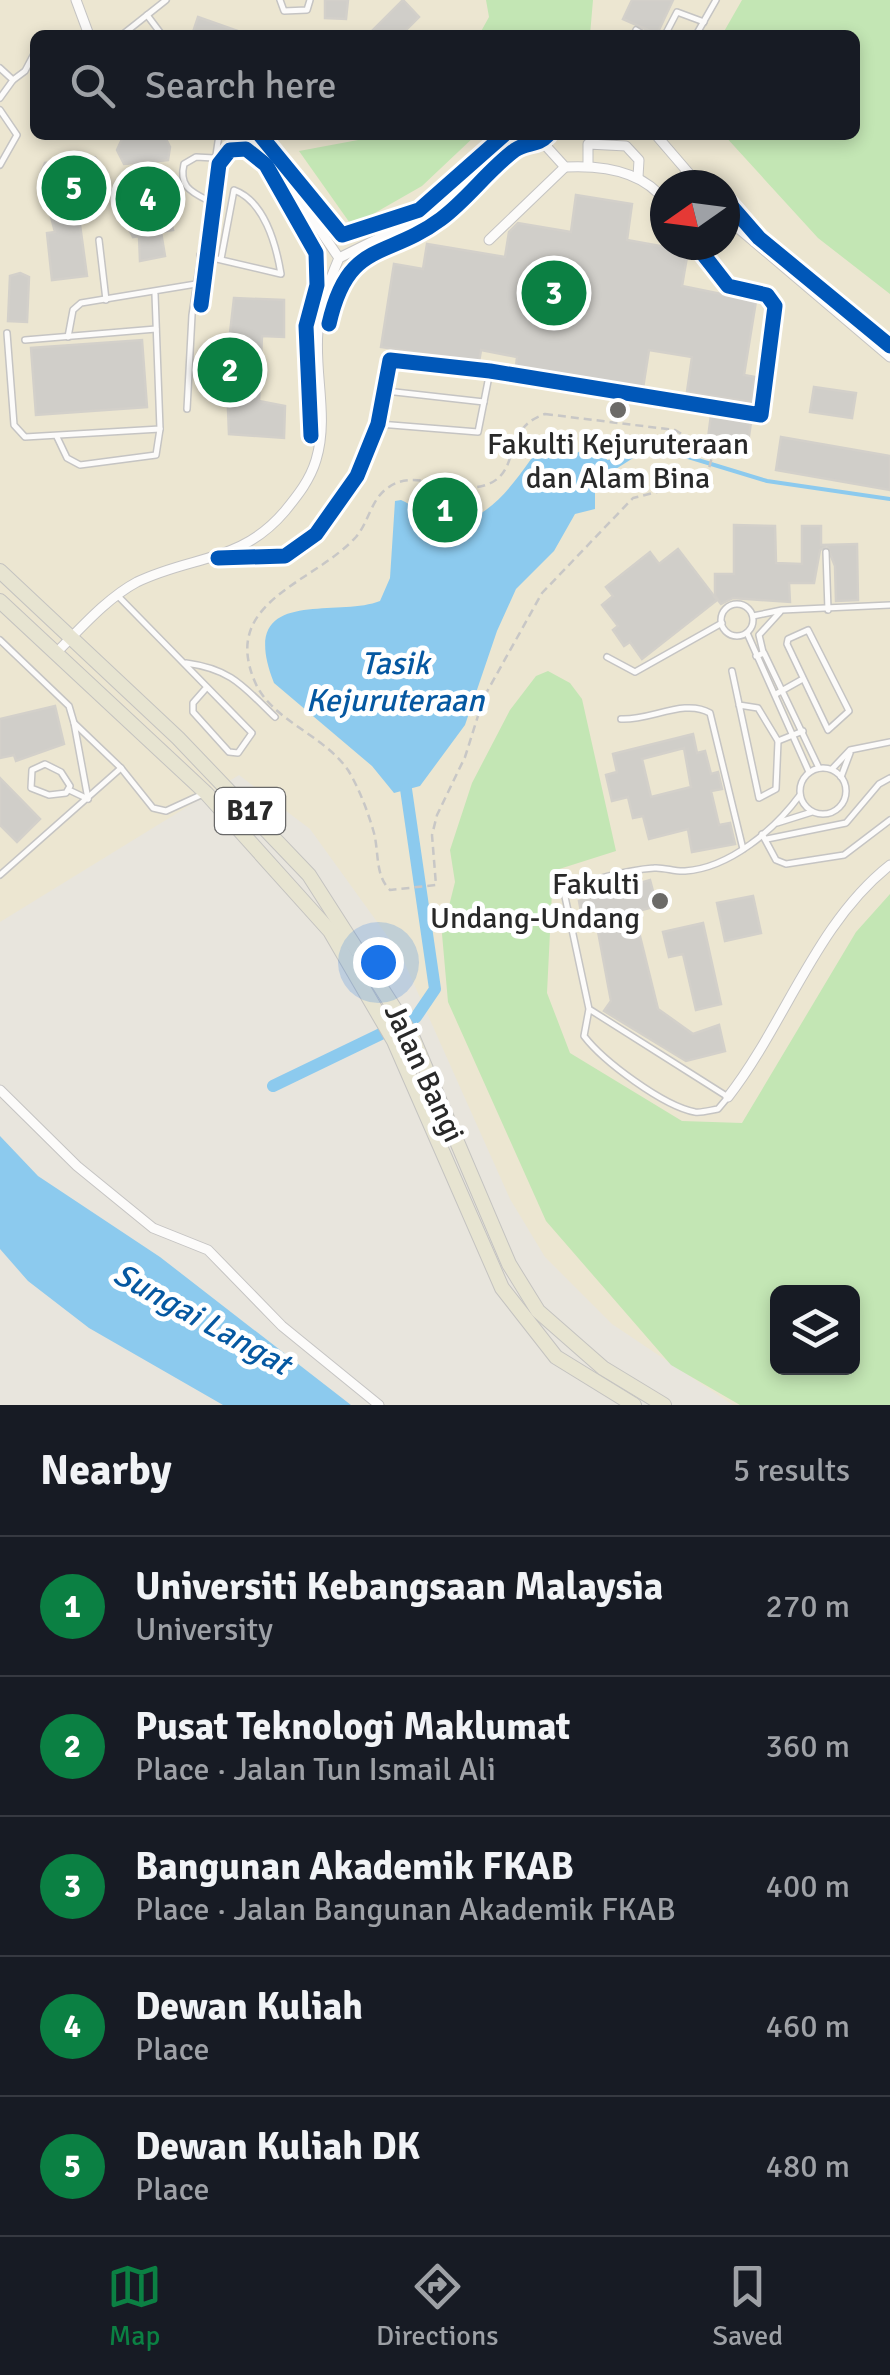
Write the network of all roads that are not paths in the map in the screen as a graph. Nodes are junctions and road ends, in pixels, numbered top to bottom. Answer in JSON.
{"nodes":[{"id":1,"x":76,"y":0,"type":"edge"},
{"id":2,"x":166,"y":0,"type":"edge"},
{"id":3,"x":280,"y":0,"type":"edge"},
{"id":4,"x":310,"y":0,"type":"edge"},
{"id":5,"x":716,"y":0,"type":"edge"},
{"id":6,"x":146,"y":15,"type":"junction"},
{"id":7,"x":704,"y":22,"type":"junction"},
{"id":8,"x":87,"y":30,"type":"edge"},
{"id":9,"x":128,"y":30,"type":"edge"},
{"id":10,"x":158,"y":30,"type":"edge"},
{"id":11,"x":668,"y":30,"type":"edge"},
{"id":12,"x":699,"y":30,"type":"edge"},
{"id":13,"x":30,"y":61,"type":"edge"},
{"id":14,"x":0,"y":68,"type":"edge"},
{"id":15,"x":13,"y":80,"type":"junction"},
{"id":16,"x":0,"y":98,"type":"edge"},
{"id":17,"x":0,"y":110,"type":"edge"},
{"id":18,"x":218,"y":140,"type":"edge"},
{"id":19,"x":243,"y":140,"type":"edge"},
{"id":20,"x":518,"y":140,"type":"edge"},
{"id":21,"x":541,"y":140,"type":"edge"},
{"id":22,"x":660,"y":140,"type":"edge"},
{"id":23,"x":214,"y":158,"type":"junction"},
{"id":24,"x":0,"y":165,"type":"edge"},
{"id":25,"x":588,"y":166,"type":"junction"},
{"id":26,"x":565,"y":167,"type":"junction"},
{"id":27,"x":686,"y":170,"type":"edge"},
{"id":28,"x":638,"y":176,"type":"junction"},
{"id":29,"x":650,"y":183,"type":"edge"},
{"id":30,"x":207,"y":200,"type":"junction"},
{"id":31,"x":740,"y":230,"type":"edge"},
{"id":32,"x":98,"y":240,"type":"dead end"},
{"id":33,"x":489,"y":240,"type":"dead end"},
{"id":34,"x":200,"y":255,"type":"junction"},
{"id":35,"x":339,"y":258,"type":"junction"},
{"id":36,"x":220,"y":259,"type":"junction"},
{"id":37,"x":708,"y":260,"type":"edge"},
{"id":38,"x":196,"y":284,"type":"junction"},
{"id":39,"x":155,"y":294,"type":"junction"},
{"id":40,"x":106,"y":300,"type":"junction"},
{"id":41,"x":156,"y":329,"type":"junction"},
{"id":42,"x":7,"y":334,"type":"dead end"},
{"id":43,"x":68,"y":337,"type":"junction"},
{"id":44,"x":26,"y":340,"type":"dead end"},
{"id":45,"x":890,"y":357,"type":"edge"},
{"id":46,"x":490,"y":372,"type":"junction"},
{"id":47,"x":383,"y":390,"type":"junction"},
{"id":48,"x":485,"y":402,"type":"junction"},
{"id":49,"x":187,"y":409,"type":"dead end"},
{"id":50,"x":378,"y":424,"type":"junction"},
{"id":51,"x":160,"y":429,"type":"junction"},
{"id":52,"x":57,"y":437,"type":"junction"},
{"id":53,"x":826,"y":552,"type":"dead end"},
{"id":54,"x":218,"y":558,"type":"junction"},
{"id":55,"x":0,"y":571,"type":"edge"},
{"id":56,"x":118,"y":596,"type":"junction"},
{"id":57,"x":0,"y":601,"type":"edge"},
{"id":58,"x":890,"y":605,"type":"edge"},
{"id":59,"x":782,"y":610,"type":"junction"},
{"id":60,"x":828,"y":610,"type":"junction"},
{"id":61,"x":753,"y":616,"type":"junction"},
{"id":62,"x":722,"y":624,"type":"junction"},
{"id":63,"x":747,"y":634,"type":"junction"},
{"id":64,"x":72,"y":637,"type":"junction"},
{"id":65,"x":0,"y":640,"type":"edge"},
{"id":66,"x":57,"y":652,"type":"junction"},
{"id":67,"x":764,"y":653,"type":"junction"},
{"id":68,"x":756,"y":656,"type":"junction"},
{"id":69,"x":607,"y":657,"type":"dead end"},
{"id":70,"x":183,"y":662,"type":"junction"},
{"id":71,"x":732,"y":671,"type":"dead end"},
{"id":72,"x":801,"y":680,"type":"junction"},
{"id":73,"x":207,"y":688,"type":"junction"},
{"id":74,"x":784,"y":689,"type":"junction"},
{"id":75,"x":776,"y":694,"type":"junction"},
{"id":76,"x":739,"y":704,"type":"junction"},
{"id":77,"x":275,"y":717,"type":"dead end"},
{"id":78,"x":621,"y":719,"type":"dead end"},
{"id":79,"x":74,"y":723,"type":"junction"},
{"id":80,"x":804,"y":731,"type":"junction"},
{"id":81,"x":794,"y":736,"type":"junction"},
{"id":82,"x":778,"y":741,"type":"junction"},
{"id":83,"x":890,"y":742,"type":"edge"},
{"id":84,"x":850,"y":750,"type":"junction"},
{"id":85,"x":121,"y":768,"type":"junction"},
{"id":86,"x":819,"y":768,"type":"junction"},
{"id":87,"x":832,"y":770,"type":"junction"},
{"id":88,"x":808,"y":772,"type":"junction"},
{"id":89,"x":841,"y":777,"type":"junction"},
{"id":90,"x":890,"y":778,"type":"edge"},
{"id":91,"x":69,"y":790,"type":"junction"},
{"id":92,"x":206,"y":792,"type":"junction"},
{"id":93,"x":800,"y":795,"type":"junction"},
{"id":94,"x":88,"y":799,"type":"junction"},
{"id":95,"x":812,"y":812,"type":"junction"},
{"id":96,"x":890,"y":820,"type":"edge"},
{"id":97,"x":777,"y":823,"type":"junction"},
{"id":98,"x":764,"y":836,"type":"junction"},
{"id":99,"x":743,"y":850,"type":"junction"},
{"id":100,"x":890,"y":864,"type":"edge"},
{"id":101,"x":0,"y":875,"type":"edge"},
{"id":102,"x":589,"y":1009,"type":"junction"},
{"id":103,"x":0,"y":1090,"type":"edge"},
{"id":104,"x":728,"y":1097,"type":"junction"},
{"id":105,"x":379,"y":1405,"type":"edge"},
{"id":106,"x":634,"y":1405,"type":"edge"},
{"id":107,"x":664,"y":1405,"type":"edge"}],
"edges":[{"from":1,"to":8,"type":"street"},
{"from":2,"to":6,"type":"lane"},
{"from":3,"to":4,"type":"lane"},
{"from":5,"to":7,"type":"lane"},
{"from":6,"to":9,"type":"lane"},
{"from":6,"to":10,"type":"lane"},
{"from":7,"to":11,"type":"lane"},
{"from":7,"to":12,"type":"lane"},
{"from":13,"to":15,"type":"lane"},
{"from":14,"to":15,"type":"lane"},
{"from":15,"to":16,"type":"lane"},
{"from":17,"to":24,"type":"lane"},
{"from":18,"to":23,"type":"lane"},
{"from":19,"to":35,"type":"street"},
{"from":20,"to":35,"type":"street"},
{"from":21,"to":26,"type":"street"},
{"from":22,"to":27,"type":"street"},
{"from":23,"to":30,"type":"lane"},
{"from":23,"to":30,"type":"lane"},
{"from":25,"to":26,"type":"street"},
{"from":25,"to":28,"type":"street"},
{"from":25,"to":28,"type":"street"},
{"from":26,"to":33,"type":"street"},
{"from":28,"to":29,"type":"street"},
{"from":30,"to":34,"type":"lane"},
{"from":31,"to":45,"type":"street"},
{"from":32,"to":40,"type":"lane"},
{"from":34,"to":36,"type":"lane"},
{"from":34,"to":38,"type":"lane"},
{"from":35,"to":54,"type":"street"},
{"from":36,"to":36,"type":"lane"},
{"from":37,"to":46,"type":"street"},
{"from":38,"to":39,"type":"lane"},
{"from":38,"to":49,"type":"lane"},
{"from":39,"to":40,"type":"lane"},
{"from":39,"to":41,"type":"lane"},
{"from":40,"to":43,"type":"lane"},
{"from":41,"to":43,"type":"lane"},
{"from":41,"to":51,"type":"lane"},
{"from":42,"to":52,"type":"lane"},
{"from":43,"to":44,"type":"lane"},
{"from":46,"to":47,"type":"street"},
{"from":46,"to":48,"type":"lane"},
{"from":47,"to":48,"type":"lane"},
{"from":47,"to":50,"type":"street"},
{"from":48,"to":50,"type":"lane"},
{"from":50,"to":54,"type":"street"},
{"from":51,"to":52,"type":"lane"},
{"from":51,"to":52,"type":"lane"},
{"from":53,"to":60,"type":"lane"},
{"from":54,"to":56,"type":"street"},
{"from":55,"to":64,"type":"main road","name":"Jalan Bangi","number":"B17"},
{"from":56,"to":64,"type":"street"},
{"from":56,"to":70,"type":"lane"},
{"from":57,"to":66,"type":"main road","name":"Jalan Bangi","number":"B17"},
{"from":58,"to":60,"type":"lane"},
{"from":59,"to":60,"type":"lane"},
{"from":59,"to":61,"type":"lane"},
{"from":59,"to":67,"type":"lane"},
{"from":61,"to":62,"type":"lane"},
{"from":61,"to":63,"type":"lane"},
{"from":62,"to":63,"type":"lane"},
{"from":62,"to":69,"type":"lane"},
{"from":63,"to":68,"type":"lane"},
{"from":64,"to":66,"type":"street"},
{"from":64,"to":107,"type":"main road","name":"Jalan Bangi","number":"B17"},
{"from":65,"to":79,"type":"lane"},
{"from":66,"to":92,"type":"main road","name":"Jalan Bangi","number":"B17"},
{"from":67,"to":68,"type":"lane"},
{"from":67,"to":74,"type":"lane"},
{"from":68,"to":75,"type":"lane"},
{"from":70,"to":73,"type":"lane"},
{"from":70,"to":77,"type":"lane"},
{"from":71,"to":76,"type":"lane"},
{"from":72,"to":72,"type":"lane"},
{"from":72,"to":74,"type":"lane"},
{"from":73,"to":73,"type":"lane"},
{"from":74,"to":75,"type":"lane"},
{"from":74,"to":80,"type":"lane"},
{"from":75,"to":81,"type":"lane"},
{"from":76,"to":82,"type":"lane"},
{"from":76,"to":82,"type":"lane"},
{"from":78,"to":99,"type":"lane"},
{"from":79,"to":85,"type":"lane"},
{"from":79,"to":94,"type":"lane"},
{"from":80,"to":81,"type":"lane"},
{"from":80,"to":86,"type":"lane"},
{"from":81,"to":82,"type":"lane"},
{"from":81,"to":88,"type":"lane"},
{"from":83,"to":84,"type":"lane"},
{"from":84,"to":87,"type":"lane"},
{"from":84,"to":89,"type":"lane"},
{"from":85,"to":92,"type":"lane"},
{"from":85,"to":94,"type":"lane"},
{"from":86,"to":87,"type":"lane"},
{"from":86,"to":88,"type":"lane"},
{"from":87,"to":89,"type":"lane"},
{"from":88,"to":93,"type":"lane"},
{"from":89,"to":95,"type":"lane"},
{"from":90,"to":98,"type":"lane"},
{"from":91,"to":91,"type":"lane"},
{"from":91,"to":94,"type":"lane"},
{"from":92,"to":106,"type":"main road","name":"Jalan Bangi","number":"B17"},
{"from":93,"to":95,"type":"lane"},
{"from":93,"to":97,"type":"lane"},
{"from":94,"to":101,"type":"lane"},
{"from":95,"to":97,"type":"lane"},
{"from":96,"to":98,"type":"lane"},
{"from":97,"to":98,"type":"lane"},
{"from":98,"to":99,"type":"lane"},
{"from":99,"to":102,"type":"lane"},
{"from":100,"to":104,"type":"street"},
{"from":102,"to":104,"type":"lane"},
{"from":102,"to":104,"type":"lane"},
{"from":103,"to":105,"type":"street"}]}
